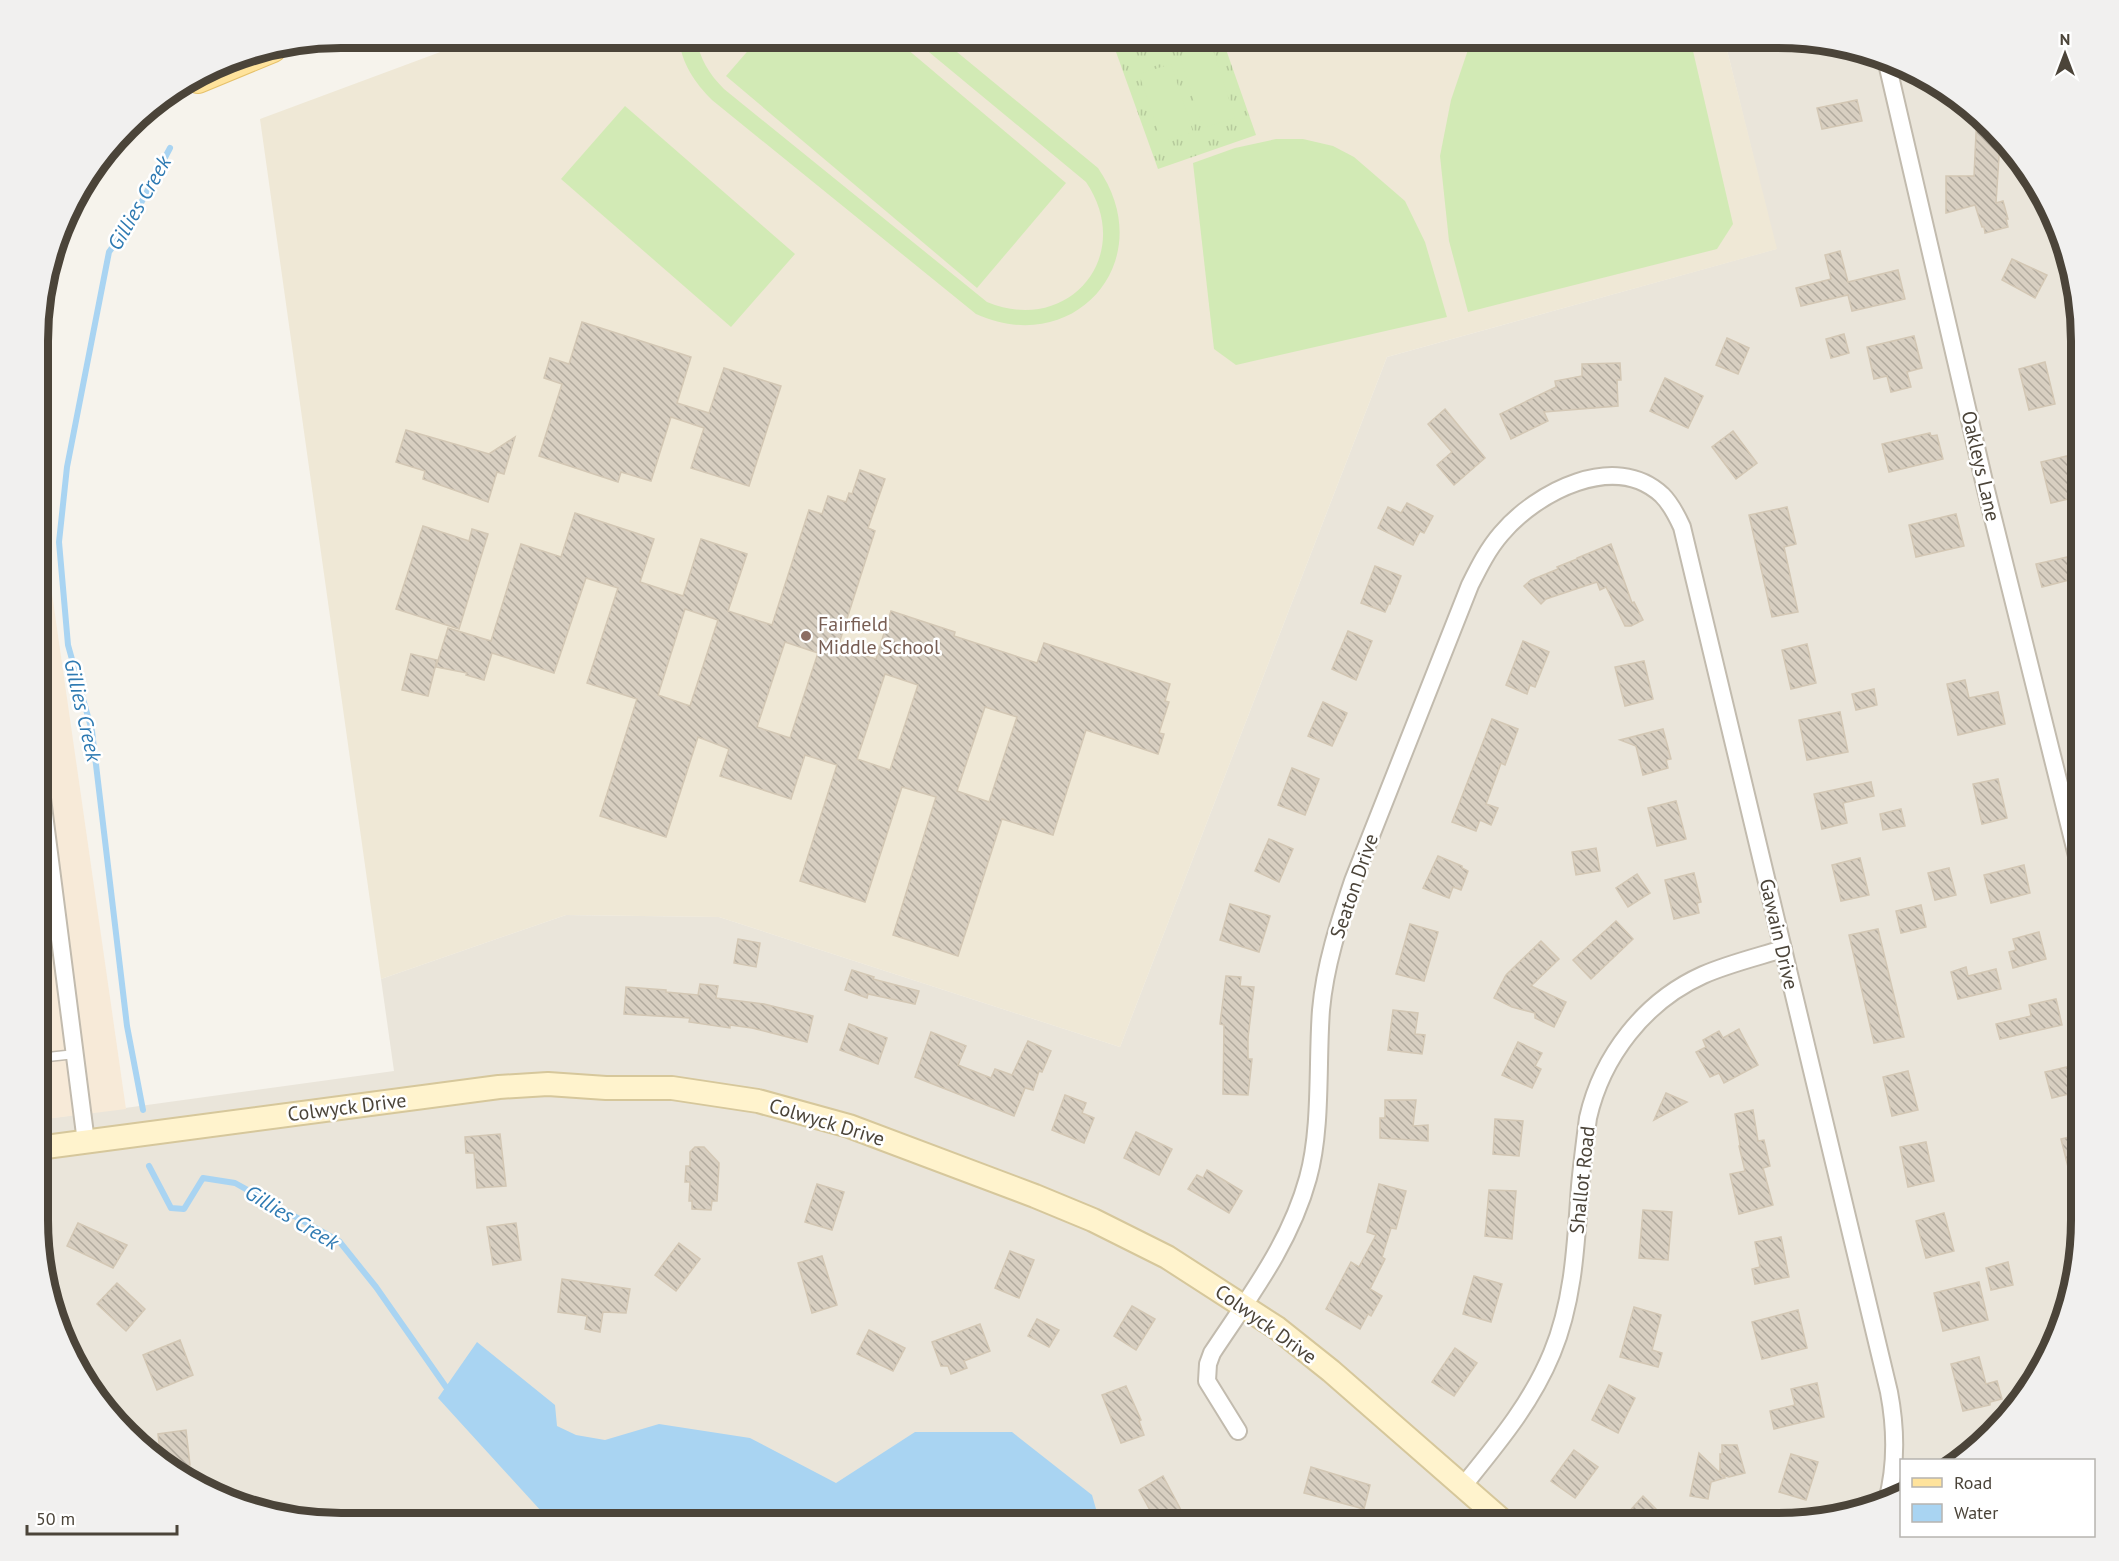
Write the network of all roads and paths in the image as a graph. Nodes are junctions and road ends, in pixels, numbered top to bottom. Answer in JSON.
{"nodes":[{"id":1,"x":1888,"y":69,"type":"edge"},
{"id":2,"x":1547,"y":496,"type":"joint"},
{"id":3,"x":2071,"y":832,"type":"edge"},
{"id":4,"x":48,"y":845,"type":"edge"},
{"id":5,"x":1783,"y":949,"type":"junction"},
{"id":6,"x":75,"y":1054,"type":"junction"},
{"id":7,"x":48,"y":1057,"type":"edge"},
{"id":8,"x":86,"y":1142,"type":"junction"},
{"id":9,"x":48,"y":1147,"type":"edge"},
{"id":10,"x":1244,"y":1306,"type":"junction"},
{"id":11,"x":1238,"y":1431,"type":"dead end"},
{"id":12,"x":1463,"y":1486,"type":"junction"},
{"id":13,"x":1889,"y":1491,"type":"edge"},
{"id":14,"x":1494,"y":1513,"type":"edge"}],
"edges":[{"from":1,"to":3,"type":"street","name":"Oakleys Lane"},
{"from":2,"to":5,"type":"street","name":"Gawain Drive"},
{"from":2,"to":10,"type":"street","name":"Seaton Drive"},
{"from":4,"to":6,"type":"street"},
{"from":5,"to":12,"type":"street","name":"Shallot Road"},
{"from":5,"to":13,"type":"street","name":"Gawain Drive"},
{"from":6,"to":7,"type":"lane"},
{"from":6,"to":8,"type":"street"},
{"from":8,"to":9,"type":"street","name":"Colwyck Drive"},
{"from":8,"to":10,"type":"street","name":"Colwyck Drive"},
{"from":10,"to":11,"type":"street","name":"Seaton Drive"},
{"from":10,"to":12,"type":"street","name":"Colwyck Drive"},
{"from":12,"to":14,"type":"street","name":"Colwyck Drive"}]}
